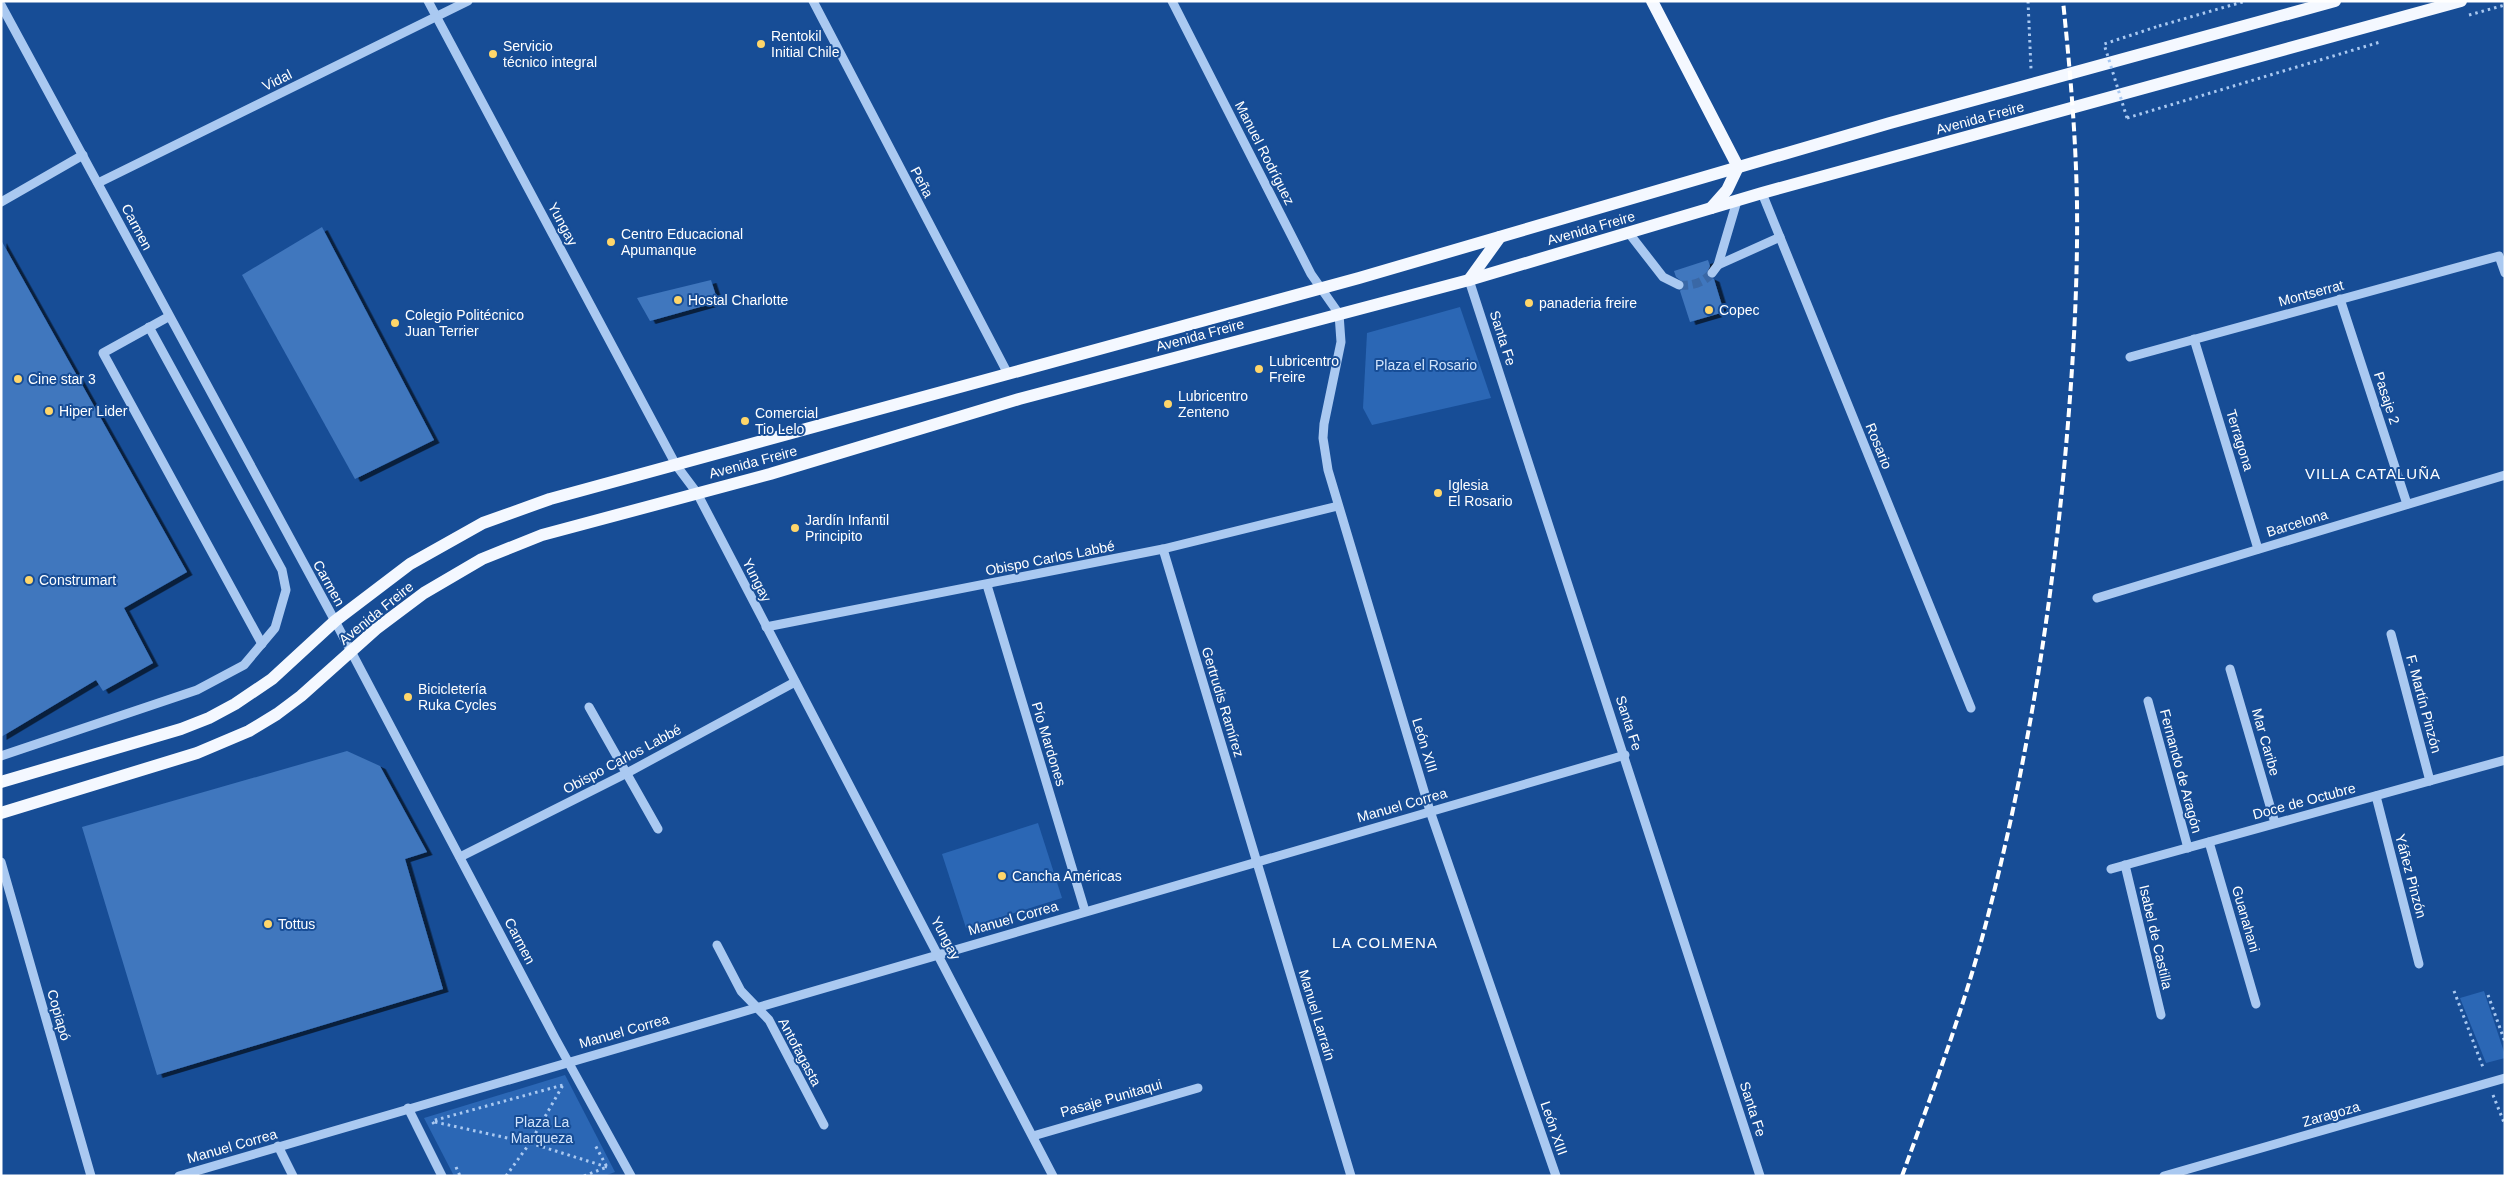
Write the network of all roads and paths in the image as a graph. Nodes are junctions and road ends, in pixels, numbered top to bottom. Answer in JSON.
{"nodes":[{"id":1,"x":428,"y":1,"type":"edge"},
{"id":2,"x":468,"y":1,"type":"edge"},
{"id":3,"x":812,"y":1,"type":"edge"},
{"id":4,"x":1172,"y":1,"type":"edge"},
{"id":5,"x":1652,"y":1,"type":"edge"},
{"id":6,"x":2028,"y":1,"type":"edge"},
{"id":7,"x":2246,"y":1,"type":"edge"},
{"id":8,"x":2335,"y":1,"type":"edge"},
{"id":9,"x":2461,"y":1,"type":"edge"},
{"id":10,"x":1,"y":5,"type":"edge"},
{"id":11,"x":2505,"y":5,"type":"edge"},
{"id":12,"x":437,"y":16,"type":"junction"},
{"id":13,"x":2467,"y":16,"type":"dead end"},
{"id":14,"x":2382,"y":42,"type":"dead end"},
{"id":15,"x":2032,"y":84,"type":"junction"},
{"id":16,"x":83,"y":155,"type":"junction"},
{"id":17,"x":1738,"y":167,"type":"junction"},
{"id":18,"x":98,"y":183,"type":"junction"},
{"id":19,"x":1762,"y":194,"type":"junction"},
{"id":20,"x":1737,"y":201,"type":"junction"},
{"id":21,"x":1,"y":202,"type":"edge"},
{"id":22,"x":1708,"y":211,"type":"junction"},
{"id":23,"x":1628,"y":232,"type":"junction"},
{"id":24,"x":1500,"y":237,"type":"junction"},
{"id":25,"x":1780,"y":237,"type":"junction"},
{"id":26,"x":1718,"y":265,"type":"junction"},
{"id":27,"x":2505,"y":273,"type":"edge"},
{"id":28,"x":1712,"y":274,"type":"tunnel mouth"},
{"id":29,"x":1469,"y":280,"type":"junction"},
{"id":30,"x":1679,"y":285,"type":"dead end"},
{"id":31,"x":1320,"y":289,"type":"junction"},
{"id":32,"x":2340,"y":299,"type":"junction"},
{"id":33,"x":1339,"y":314,"type":"junction"},
{"id":34,"x":168,"y":317,"type":"junction"},
{"id":35,"x":149,"y":327,"type":"junction"},
{"id":36,"x":2194,"y":339,"type":"junction"},
{"id":37,"x":2130,"y":357,"type":"dead end"},
{"id":38,"x":1008,"y":374,"type":"junction"},
{"id":39,"x":676,"y":465,"type":"junction"},
{"id":40,"x":2505,"y":475,"type":"edge"},
{"id":41,"x":697,"y":493,"type":"junction"},
{"id":42,"x":2407,"y":504,"type":"junction"},
{"id":43,"x":1338,"y":506,"type":"junction"},
{"id":44,"x":2258,"y":549,"type":"junction"},
{"id":45,"x":1163,"y":550,"type":"junction"},
{"id":46,"x":987,"y":585,"type":"junction"},
{"id":47,"x":2097,"y":598,"type":"dead end"},
{"id":48,"x":335,"y":621,"type":"junction"},
{"id":49,"x":766,"y":627,"type":"junction"},
{"id":50,"x":2391,"y":634,"type":"dead end"},
{"id":51,"x":262,"y":644,"type":"junction"},
{"id":52,"x":351,"y":652,"type":"junction"},
{"id":53,"x":2230,"y":669,"type":"dead end"},
{"id":54,"x":796,"y":682,"type":"junction"},
{"id":55,"x":2148,"y":701,"type":"dead end"},
{"id":56,"x":588,"y":707,"type":"dead end"},
{"id":57,"x":1971,"y":708,"type":"dead end"},
{"id":58,"x":1625,"y":755,"type":"junction"},
{"id":59,"x":1,"y":756,"type":"edge"},
{"id":60,"x":2505,"y":760,"type":"edge"},
{"id":61,"x":626,"y":773,"type":"junction"},
{"id":62,"x":2430,"y":781,"type":"junction"},
{"id":63,"x":1,"y":782,"type":"edge"},
{"id":64,"x":2376,"y":796,"type":"junction"},
{"id":65,"x":1430,"y":811,"type":"junction"},
{"id":66,"x":1,"y":814,"type":"edge"},
{"id":67,"x":2276,"y":823,"type":"junction"},
{"id":68,"x":658,"y":829,"type":"dead end"},
{"id":69,"x":2209,"y":842,"type":"junction"},
{"id":70,"x":2188,"y":848,"type":"junction"},
{"id":71,"x":460,"y":857,"type":"junction"},
{"id":72,"x":1,"y":862,"type":"edge"},
{"id":73,"x":1256,"y":862,"type":"junction"},
{"id":74,"x":2125,"y":865,"type":"junction"},
{"id":75,"x":2111,"y":869,"type":"dead end"},
{"id":76,"x":1085,"y":911,"type":"junction"},
{"id":77,"x":717,"y":945,"type":"dead end"},
{"id":78,"x":938,"y":954,"type":"junction"},
{"id":79,"x":2419,"y":964,"type":"dead end"},
{"id":80,"x":2454,"y":991,"type":"dead end"},
{"id":81,"x":2488,"y":996,"type":"dead end"},
{"id":82,"x":2256,"y":1004,"type":"dead end"},
{"id":83,"x":754,"y":1007,"type":"junction"},
{"id":84,"x":2160,"y":1015,"type":"dead end"},
{"id":85,"x":2505,"y":1042,"type":"edge"},
{"id":86,"x":568,"y":1061,"type":"junction"},
{"id":87,"x":576,"y":1077,"type":"junction"},
{"id":88,"x":2505,"y":1078,"type":"edge"},
{"id":89,"x":2489,"y":1082,"type":"junction"},
{"id":90,"x":563,"y":1085,"type":"junction"},
{"id":91,"x":1198,"y":1088,"type":"dead end"},
{"id":92,"x":568,"y":1093,"type":"dead end"},
{"id":93,"x":408,"y":1108,"type":"junction"},
{"id":94,"x":432,"y":1121,"type":"junction"},
{"id":95,"x":2505,"y":1124,"type":"edge"},
{"id":96,"x":824,"y":1125,"type":"dead end"},
{"id":97,"x":418,"y":1127,"type":"junction"},
{"id":98,"x":436,"y":1129,"type":"dead end"},
{"id":99,"x":1033,"y":1136,"type":"junction"},
{"id":100,"x":530,"y":1142,"type":"junction"},
{"id":101,"x":594,"y":1143,"type":"dead end"},
{"id":102,"x":278,"y":1146,"type":"junction"},
{"id":103,"x":452,"y":1160,"type":"dead end"},
{"id":104,"x":625,"y":1165,"type":"junction"},
{"id":105,"x":607,"y":1168,"type":"junction"},
{"id":106,"x":2169,"y":1175,"type":"edge"},
{"id":107,"x":91,"y":1176,"type":"edge"},
{"id":108,"x":179,"y":1176,"type":"edge"},
{"id":109,"x":293,"y":1176,"type":"edge"},
{"id":110,"x":442,"y":1176,"type":"edge"},
{"id":111,"x":460,"y":1176,"type":"edge"},
{"id":112,"x":506,"y":1176,"type":"edge"},
{"id":113,"x":584,"y":1176,"type":"edge"},
{"id":114,"x":631,"y":1176,"type":"edge"},
{"id":115,"x":1053,"y":1176,"type":"edge"},
{"id":116,"x":1352,"y":1176,"type":"edge"},
{"id":117,"x":1556,"y":1176,"type":"edge"},
{"id":118,"x":1760,"y":1176,"type":"edge"}],
"edges":[{"from":1,"to":12,"type":"street","name":"Yungay"},
{"from":2,"to":12,"type":"street","name":"Vidal"},
{"from":3,"to":38,"type":"street","name":"Peña"},
{"from":4,"to":31,"type":"street","name":"Manuel Rodríguez"},
{"from":5,"to":17,"type":"main road"},
{"from":6,"to":15,"type":"path"},
{"from":7,"to":14,"type":"path","bridge":true},
{"from":8,"to":15,"type":"main road","name":"Avenida Freire"},
{"from":9,"to":19,"type":"main road","name":"Avenida Freire"},
{"from":10,"to":16,"type":"street","name":"Carmen"},
{"from":11,"to":13,"type":"path"},
{"from":12,"to":18,"type":"street","name":"Vidal"},
{"from":12,"to":39,"type":"street","name":"Yungay"},
{"from":15,"to":17,"type":"main road","name":"Avenida Freire"},
{"from":16,"to":18,"type":"street","name":"Carmen"},
{"from":16,"to":21,"type":"street"},
{"from":17,"to":22,"type":"main road"},
{"from":17,"to":24,"type":"main road","name":"Avenida Freire"},
{"from":18,"to":34,"type":"street","name":"Carmen"},
{"from":19,"to":20,"type":"main road","name":"Avenida Freire"},
{"from":19,"to":25,"type":"street","name":"Rosario"},
{"from":20,"to":22,"type":"main road","name":"Avenida Freire"},
{"from":20,"to":26,"type":"street"},
{"from":22,"to":23,"type":"main road","name":"Avenida Freire"},
{"from":23,"to":29,"type":"main road","name":"Avenida Freire"},
{"from":23,"to":30,"type":"street"},
{"from":24,"to":29,"type":"main road"},
{"from":24,"to":31,"type":"main road","name":"Avenida Freire"},
{"from":25,"to":26,"type":"street"},
{"from":25,"to":57,"type":"street","name":"Rosario"},
{"from":26,"to":28,"type":"street"},
{"from":27,"to":32,"type":"street","name":"Montserrat"},
{"from":29,"to":33,"type":"main road","name":"Avenida Freire"},
{"from":29,"to":58,"type":"street","name":"Santa Fe"},
{"from":31,"to":33,"type":"street","name":"Manuel Rodríguez"},
{"from":31,"to":38,"type":"main road","name":"Avenida Freire"},
{"from":32,"to":36,"type":"street","name":"Montserrat"},
{"from":32,"to":42,"type":"street","name":"Pasaje 2"},
{"from":33,"to":41,"type":"main road","name":"Avenida Freire"},
{"from":33,"to":43,"type":"street","name":"León XIII"},
{"from":34,"to":35,"type":"street"},
{"from":34,"to":48,"type":"street","name":"Carmen"},
{"from":35,"to":51,"type":"street"},
{"from":35,"to":51,"type":"street"},
{"from":36,"to":37,"type":"street","name":"Montserrat"},
{"from":36,"to":44,"type":"street","name":"Terragona"},
{"from":38,"to":39,"type":"main road","name":"Avenida Freire"},
{"from":39,"to":41,"type":"street","name":"Yungay"},
{"from":39,"to":48,"type":"main road","name":"Avenida Freire"},
{"from":40,"to":42,"type":"street","name":"Barcelona"},
{"from":41,"to":49,"type":"street","name":"Yungay"},
{"from":41,"to":52,"type":"main road","name":"Avenida Freire"},
{"from":42,"to":44,"type":"street","name":"Barcelona"},
{"from":43,"to":45,"type":"street","name":"Obispo Carlos Labbé"},
{"from":43,"to":65,"type":"street","name":"León XIII"},
{"from":44,"to":47,"type":"street","name":"Barcelona"},
{"from":45,"to":46,"type":"street","name":"Obispo Carlos Labbé"},
{"from":45,"to":73,"type":"street","name":"Gertrudis Ramírez"},
{"from":46,"to":49,"type":"street","name":"Obispo Carlos Labbé"},
{"from":46,"to":76,"type":"street","name":"Pío Mardones"},
{"from":48,"to":52,"type":"street","name":"Carmen"},
{"from":48,"to":63,"type":"main road","name":"Avenida Freire"},
{"from":49,"to":54,"type":"street","name":"Yungay"},
{"from":50,"to":62,"type":"street","name":"F. Martín Pinzón"},
{"from":51,"to":59,"type":"street"},
{"from":52,"to":66,"type":"main road","name":"Avenida Freire"},
{"from":52,"to":71,"type":"street","name":"Carmen"},
{"from":53,"to":67,"type":"street","name":"Mar Caribe"},
{"from":54,"to":61,"type":"street","name":"Obispo Carlos Labbé"},
{"from":54,"to":78,"type":"street","name":"Yungay"},
{"from":55,"to":70,"type":"street","name":"Fernando de Aragón"},
{"from":56,"to":61,"type":"street"},
{"from":58,"to":65,"type":"street","name":"Manuel Correa"},
{"from":58,"to":118,"type":"street","name":"Santa Fe"},
{"from":60,"to":62,"type":"street","name":"Doce de Octubre"},
{"from":61,"to":68,"type":"street"},
{"from":61,"to":71,"type":"street","name":"Obispo Carlos Labbé"},
{"from":62,"to":64,"type":"street","name":"Doce de Octubre"},
{"from":64,"to":67,"type":"street","name":"Doce de Octubre"},
{"from":64,"to":79,"type":"street","name":"Yáñez Pinzón"},
{"from":65,"to":73,"type":"street","name":"Manuel Correa"},
{"from":65,"to":117,"type":"street","name":"León XIII"},
{"from":67,"to":69,"type":"street","name":"Doce de Octubre"},
{"from":69,"to":70,"type":"street","name":"Doce de Octubre"},
{"from":69,"to":82,"type":"street","name":"Guanahani"},
{"from":70,"to":74,"type":"street","name":"Doce de Octubre"},
{"from":71,"to":86,"type":"street","name":"Carmen"},
{"from":72,"to":107,"type":"street","name":"Copiapó"},
{"from":73,"to":76,"type":"street","name":"Manuel Correa"},
{"from":73,"to":116,"type":"street","name":"Manuel Larraín"},
{"from":74,"to":75,"type":"street","name":"Doce de Octubre"},
{"from":74,"to":84,"type":"street","name":"Isabel de Castilla"},
{"from":76,"to":78,"type":"street","name":"Manuel Correa"},
{"from":77,"to":83,"type":"street","name":"Antofagasta"},
{"from":78,"to":83,"type":"street","name":"Manuel Correa"},
{"from":78,"to":99,"type":"street","name":"Yungay"},
{"from":80,"to":89,"type":"path"},
{"from":81,"to":85,"type":"path"},
{"from":83,"to":86,"type":"street","name":"Manuel Correa"},
{"from":83,"to":96,"type":"street","name":"Antofagasta"},
{"from":86,"to":87,"type":"street","name":"Carmen"},
{"from":86,"to":93,"type":"street","name":"Manuel Correa"},
{"from":87,"to":90,"type":"path"},
{"from":87,"to":104,"type":"street","name":"Carmen"},
{"from":88,"to":89,"type":"street","name":"Zaragoza"},
{"from":89,"to":95,"type":"path"},
{"from":89,"to":106,"type":"street","name":"Zaragoza"},
{"from":90,"to":92,"type":"path"},
{"from":90,"to":94,"type":"path"},
{"from":90,"to":100,"type":"path"},
{"from":91,"to":99,"type":"street","name":"Pasaje Punitaqui"},
{"from":93,"to":97,"type":"street"},
{"from":93,"to":102,"type":"street","name":"Manuel Correa"},
{"from":94,"to":97,"type":"path"},
{"from":94,"to":98,"type":"path"},
{"from":94,"to":100,"type":"path"},
{"from":97,"to":110,"type":"street"},
{"from":99,"to":115,"type":"street","name":"Yungay"},
{"from":100,"to":105,"type":"path"},
{"from":100,"to":112,"type":"path"},
{"from":101,"to":105,"type":"path"},
{"from":102,"to":108,"type":"street","name":"Manuel Correa"},
{"from":102,"to":109,"type":"street"},
{"from":103,"to":111,"type":"path"},
{"from":104,"to":105,"type":"path"},
{"from":104,"to":114,"type":"street","name":"Carmen"},
{"from":105,"to":113,"type":"path"}]}
